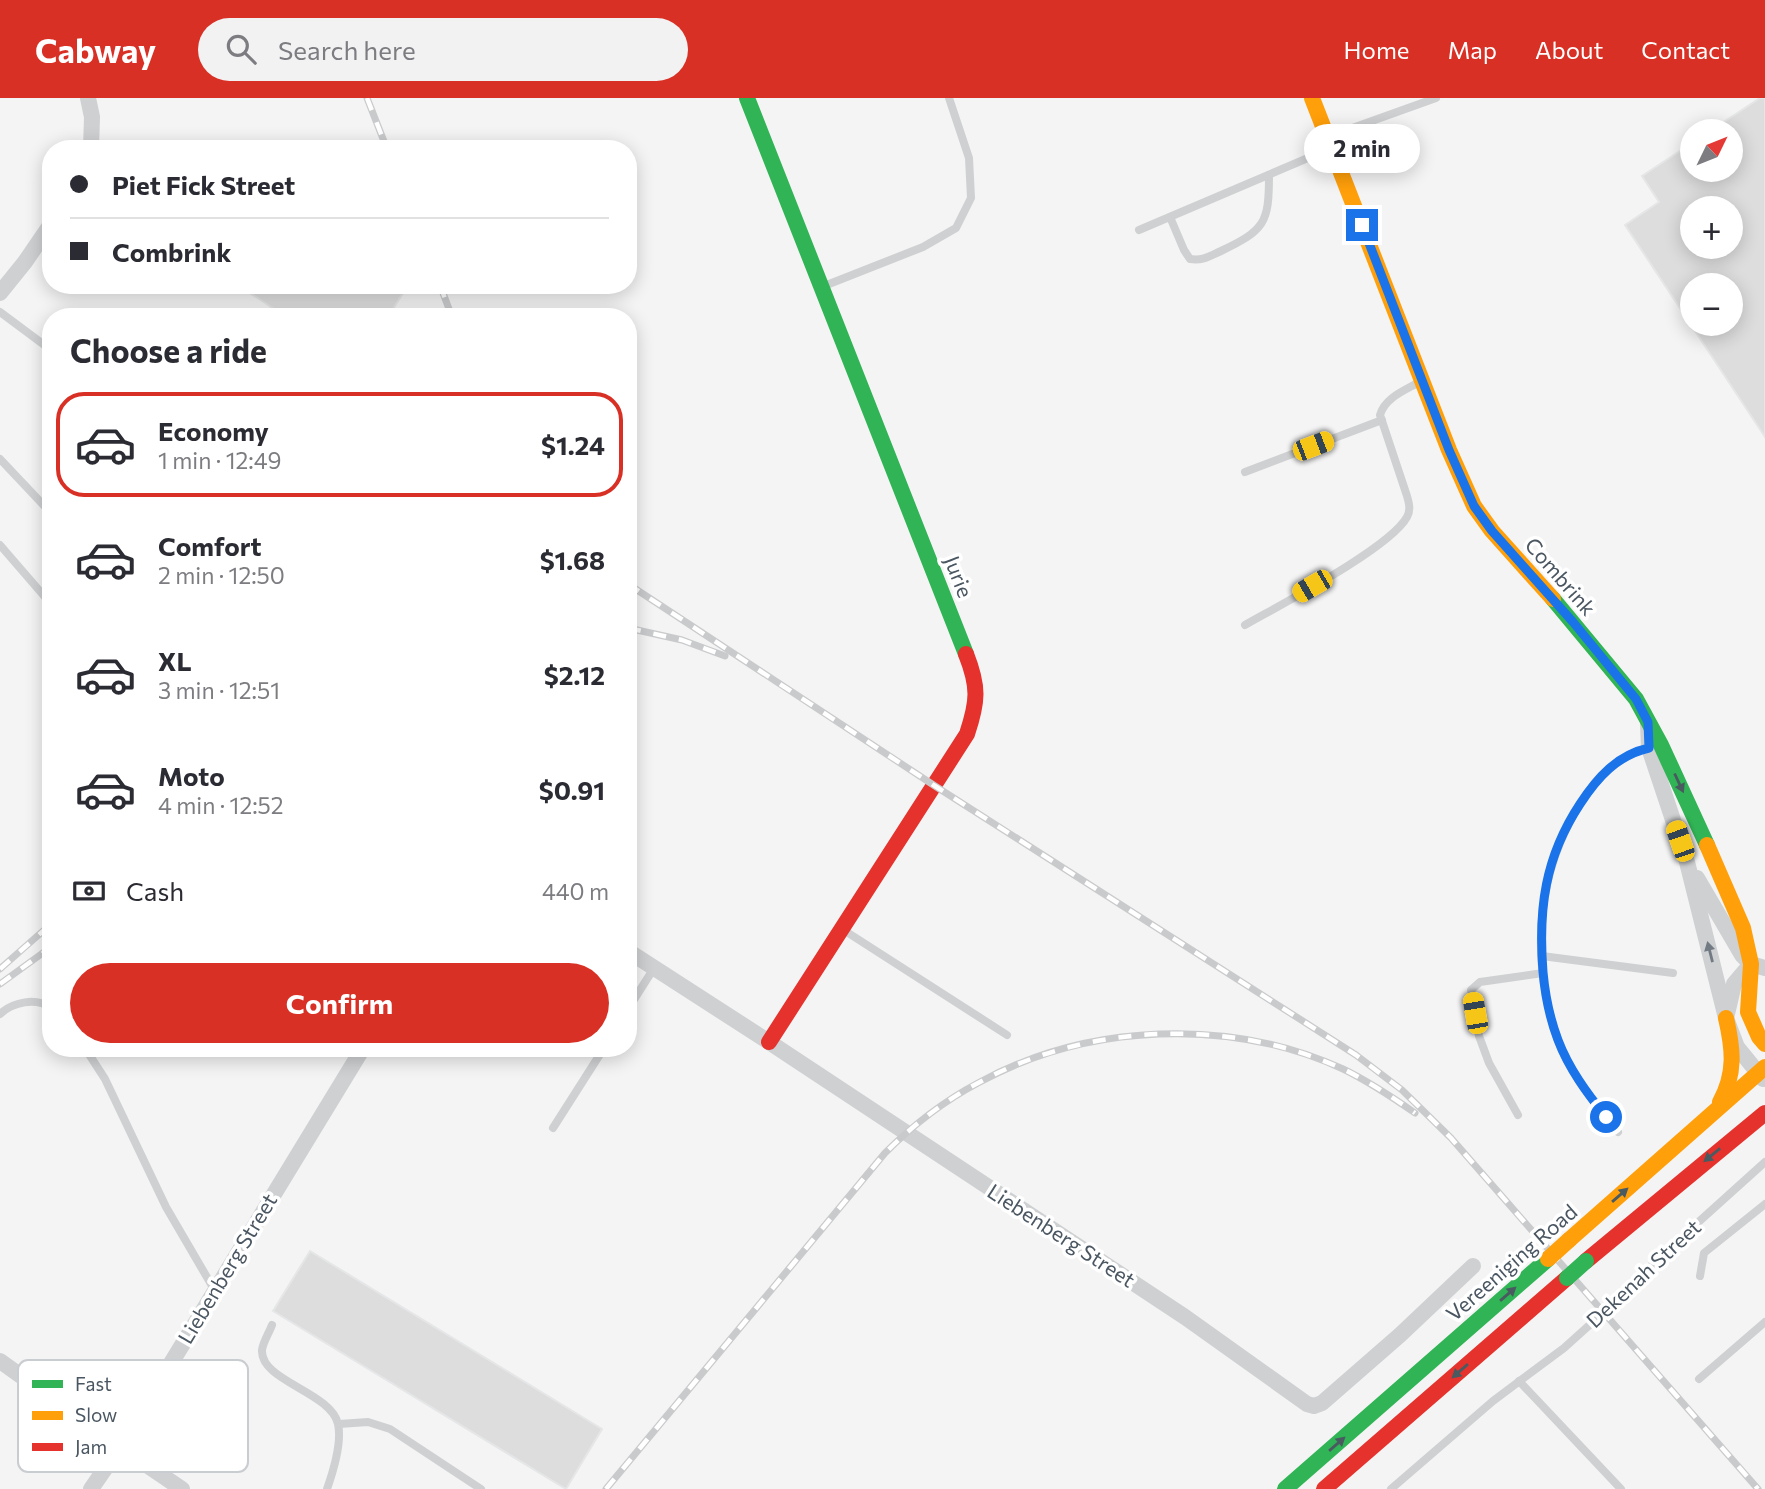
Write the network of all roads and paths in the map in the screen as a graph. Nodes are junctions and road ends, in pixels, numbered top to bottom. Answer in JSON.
{"nodes":[{"id":1,"x":88,"y":98,"type":"edge"},
{"id":2,"x":747,"y":98,"type":"edge"},
{"id":3,"x":948,"y":98,"type":"edge"},
{"id":4,"x":1312,"y":98,"type":"edge"},
{"id":5,"x":1436,"y":98,"type":"edge"},
{"id":6,"x":91,"y":140,"type":"edge"},
{"id":7,"x":1330,"y":143,"type":"junction"},
{"id":8,"x":1269,"y":175,"type":"junction"},
{"id":9,"x":1170,"y":217,"type":"junction"},
{"id":10,"x":1139,"y":230,"type":"dead end"},
{"id":11,"x":42,"y":237,"type":"edge"},
{"id":12,"x":822,"y":287,"type":"junction"},
{"id":13,"x":0,"y":293,"type":"edge"},
{"id":14,"x":0,"y":312,"type":"edge"},
{"id":15,"x":42,"y":343,"type":"edge"},
{"id":16,"x":1422,"y":380,"type":"junction"},
{"id":17,"x":1382,"y":421,"type":"junction"},
{"id":18,"x":0,"y":460,"type":"edge"},
{"id":19,"x":1245,"y":472,"type":"dead end"},
{"id":20,"x":42,"y":504,"type":"edge"},
{"id":21,"x":0,"y":545,"type":"edge"},
{"id":22,"x":42,"y":594,"type":"edge"},
{"id":23,"x":1245,"y":625,"type":"dead end"},
{"id":24,"x":1655,"y":746,"type":"junction"},
{"id":25,"x":1687,"y":862,"type":"junction"},
{"id":26,"x":1727,"y":888,"type":"junction"},
{"id":27,"x":1708,"y":897,"type":"junction"},
{"id":28,"x":841,"y":929,"type":"junction"},
{"id":29,"x":1542,"y":956,"type":"junction"},
{"id":30,"x":637,"y":957,"type":"edge"},
{"id":31,"x":1758,"y":966,"type":"edge"},
{"id":32,"x":654,"y":968,"type":"junction"},
{"id":33,"x":1544,"y":973,"type":"junction"},
{"id":34,"x":1674,"y":973,"type":"dead end"},
{"id":35,"x":637,"y":995,"type":"edge"},
{"id":36,"x":42,"y":1003,"type":"edge"},
{"id":37,"x":0,"y":1014,"type":"edge"},
{"id":38,"x":1726,"y":1018,"type":"junction"},
{"id":39,"x":1007,"y":1035,"type":"dead end"},
{"id":40,"x":769,"y":1042,"type":"junction"},
{"id":41,"x":1765,"y":1044,"type":"edge"},
{"id":42,"x":91,"y":1057,"type":"edge"},
{"id":43,"x":358,"y":1057,"type":"edge"},
{"id":44,"x":598,"y":1057,"type":"edge"},
{"id":45,"x":1763,"y":1074,"type":"edge"},
{"id":46,"x":1712,"y":1113,"type":"junction"},
{"id":47,"x":1765,"y":1113,"type":"edge"},
{"id":48,"x":1518,"y":1115,"type":"dead end"},
{"id":49,"x":553,"y":1128,"type":"dead end"},
{"id":50,"x":1618,"y":1132,"type":"dead end"},
{"id":51,"x":1765,"y":1162,"type":"edge"},
{"id":52,"x":1765,"y":1204,"type":"edge"},
{"id":53,"x":1474,"y":1266,"type":"dead end"},
{"id":54,"x":1700,"y":1276,"type":"dead end"},
{"id":55,"x":215,"y":1291,"type":"junction"},
{"id":56,"x":1765,"y":1322,"type":"edge"},
{"id":57,"x":272,"y":1325,"type":"dead end"},
{"id":58,"x":173,"y":1360,"type":"edge"},
{"id":59,"x":0,"y":1361,"type":"edge"},
{"id":60,"x":18,"y":1374,"type":"edge"},
{"id":61,"x":1699,"y":1379,"type":"dead end"},
{"id":62,"x":1519,"y":1381,"type":"junction"},
{"id":63,"x":339,"y":1424,"type":"junction"},
{"id":64,"x":103,"y":1472,"type":"edge"},
{"id":65,"x":158,"y":1472,"type":"edge"},
{"id":66,"x":91,"y":1489,"type":"edge"},
{"id":67,"x":183,"y":1489,"type":"edge"},
{"id":68,"x":327,"y":1489,"type":"edge"},
{"id":69,"x":481,"y":1489,"type":"edge"},
{"id":70,"x":1285,"y":1489,"type":"edge"},
{"id":71,"x":1324,"y":1489,"type":"edge"},
{"id":72,"x":1391,"y":1489,"type":"edge"},
{"id":73,"x":1621,"y":1489,"type":"edge"}],
"edges":[{"from":1,"to":6,"type":"street"},
{"from":2,"to":12,"type":"street","name":"Jurie"},
{"from":3,"to":12,"type":"lane"},
{"from":4,"to":7,"type":"street","name":"Combrink"},
{"from":5,"to":7,"type":"lane"},
{"from":7,"to":8,"type":"lane"},
{"from":7,"to":16,"type":"street","name":"Combrink"},
{"from":8,"to":9,"type":"lane"},
{"from":8,"to":9,"type":"lane"},
{"from":9,"to":10,"type":"lane"},
{"from":11,"to":13,"type":"street"},
{"from":12,"to":28,"type":"street","name":"Jurie"},
{"from":14,"to":15,"type":"lane"},
{"from":16,"to":17,"type":"lane"},
{"from":16,"to":24,"type":"street","name":"Combrink"},
{"from":17,"to":19,"type":"lane"},
{"from":17,"to":23,"type":"lane"},
{"from":18,"to":20,"type":"lane"},
{"from":21,"to":22,"type":"lane"},
{"from":24,"to":25,"type":"street"},
{"from":24,"to":26,"type":"street","name":"Combrink","one_way":true},
{"from":24,"to":29,"type":"lane"},
{"from":25,"to":27,"type":"street"},
{"from":38,"to":25,"type":"street","one_way":true},
{"from":26,"to":27,"type":"street"},
{"from":26,"to":31,"type":"street","name":"Combrink"},
{"from":27,"to":31,"type":"street"},
{"from":28,"to":39,"type":"lane"},
{"from":28,"to":40,"type":"street","name":"Jurie"},
{"from":29,"to":33,"type":"lane"},
{"from":29,"to":34,"type":"lane"},
{"from":30,"to":32,"type":"street","name":"Liebenberg Street"},
{"from":31,"to":38,"type":"street"},
{"from":31,"to":41,"type":"street","name":"Combrink"},
{"from":32,"to":35,"type":"lane"},
{"from":32,"to":40,"type":"street","name":"Liebenberg Street"},
{"from":33,"to":48,"type":"lane"},
{"from":33,"to":50,"type":"lane"},
{"from":36,"to":37,"type":"lane"},
{"from":38,"to":45,"type":"street"},
{"from":38,"to":46,"type":"street"},
{"from":40,"to":53,"type":"street","name":"Liebenberg Street"},
{"from":42,"to":55,"type":"lane"},
{"from":43,"to":55,"type":"street","name":"Liebenberg Street"},
{"from":44,"to":49,"type":"lane"},
{"from":45,"to":46,"type":"street","name":"Vereeniging Road"},
{"from":70,"to":46,"type":"street","name":"Vereeniging Road","one_way":true,"bridge":true},
{"from":47,"to":71,"type":"street","one_way":true,"bridge":true},
{"from":51,"to":62,"type":"lane","name":"Dekenah Street"},
{"from":52,"to":54,"type":"lane"},
{"from":55,"to":58,"type":"street","name":"Liebenberg Street"},
{"from":56,"to":61,"type":"lane"},
{"from":57,"to":63,"type":"lane"},
{"from":59,"to":60,"type":"street"},
{"from":62,"to":72,"type":"lane","name":"Dekenah Street"},
{"from":62,"to":73,"type":"lane"},
{"from":63,"to":68,"type":"lane"},
{"from":63,"to":69,"type":"lane"},
{"from":64,"to":66,"type":"street","name":"Liebenberg Street"},
{"from":65,"to":67,"type":"street"}]}
